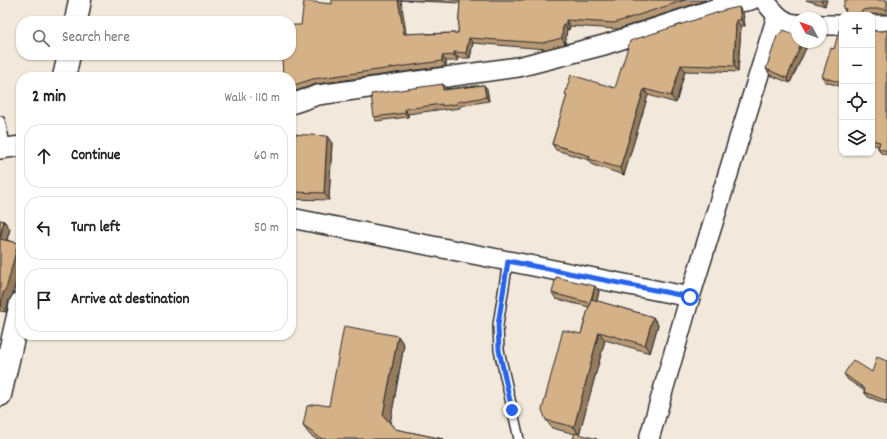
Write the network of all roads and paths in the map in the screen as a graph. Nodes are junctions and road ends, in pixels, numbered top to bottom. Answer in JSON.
{"nodes":[{"id":1,"x":80,"y":0,"type":"edge"},
{"id":2,"x":751,"y":0,"type":"edge"},
{"id":3,"x":764,"y":0,"type":"edge"},
{"id":4,"x":77,"y":16,"type":"edge"},
{"id":5,"x":777,"y":16,"type":"junction"},
{"id":6,"x":791,"y":24,"type":"edge"},
{"id":7,"x":827,"y":25,"type":"edge"},
{"id":8,"x":839,"y":25,"type":"edge"},
{"id":9,"x":887,"y":25,"type":"edge"},
{"id":10,"x":875,"y":26,"type":"edge"},
{"id":11,"x":68,"y":60,"type":"edge"},
{"id":12,"x":65,"y":72,"type":"edge"},
{"id":13,"x":296,"y":102,"type":"edge"},
{"id":14,"x":0,"y":121,"type":"edge"},
{"id":15,"x":9,"y":148,"type":"edge"},
{"id":16,"x":296,"y":219,"type":"edge"},
{"id":17,"x":508,"y":261,"type":"junction"},
{"id":18,"x":690,"y":297,"type":"junction"},
{"id":19,"x":16,"y":325,"type":"edge"},
{"id":20,"x":0,"y":395,"type":"edge"},
{"id":21,"x":519,"y":439,"type":"edge"},
{"id":22,"x":649,"y":439,"type":"edge"}],
"edges":[{"from":1,"to":4,"type":"street"},
{"from":2,"to":13,"type":"street"},
{"from":3,"to":5,"type":"street"},
{"from":5,"to":6,"type":"street"},
{"from":5,"to":18,"type":"street"},
{"from":7,"to":8,"type":"street"},
{"from":9,"to":10,"type":"street"},
{"from":11,"to":12,"type":"street"},
{"from":14,"to":15,"type":"lane"},
{"from":16,"to":17,"type":"street"},
{"from":17,"to":18,"type":"street"},
{"from":17,"to":21,"type":"lane"},
{"from":18,"to":22,"type":"street"},
{"from":19,"to":20,"type":"street"}]}
